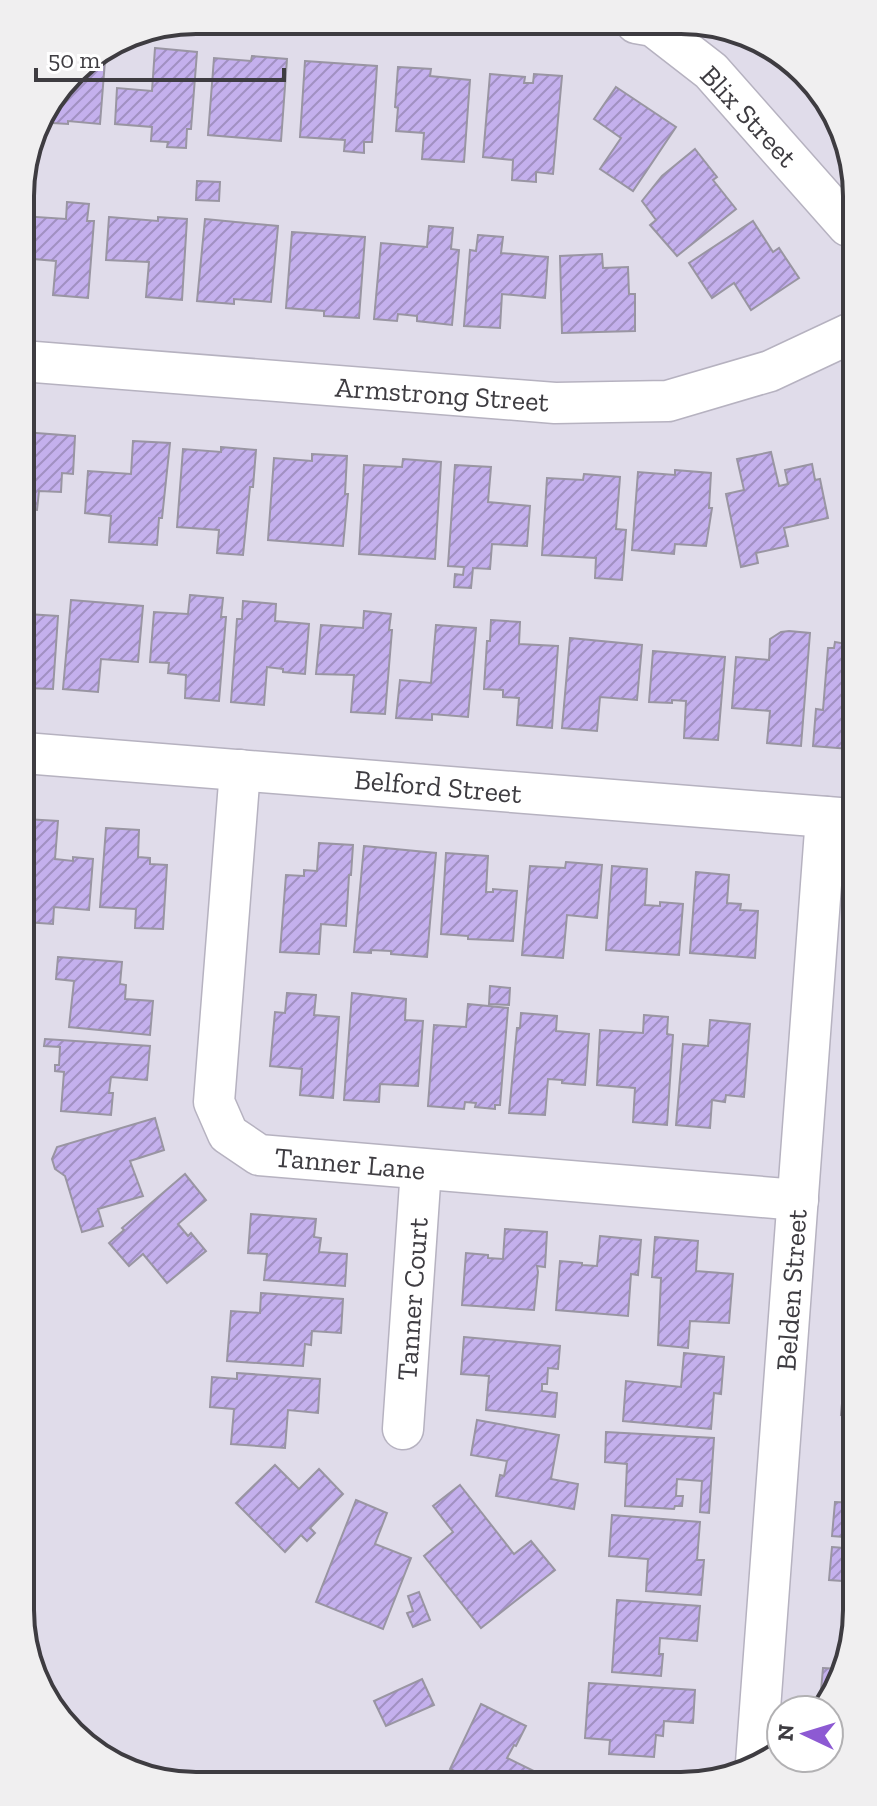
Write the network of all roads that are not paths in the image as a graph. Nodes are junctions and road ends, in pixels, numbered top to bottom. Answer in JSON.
{"nodes":[{"id":1,"x":663,"y":34,"type":"edge"},
{"id":2,"x":843,"y":220,"type":"edge"},
{"id":3,"x":843,"y":337,"type":"edge"},
{"id":4,"x":34,"y":362,"type":"edge"},
{"id":5,"x":34,"y":754,"type":"edge"},
{"id":6,"x":240,"y":770,"type":"junction"},
{"id":7,"x":839,"y":818,"type":"edge"},
{"id":8,"x":421,"y":1169,"type":"junction"},
{"id":9,"x":798,"y":1200,"type":"junction"},
{"id":10,"x":403,"y":1429,"type":"dead end"},
{"id":11,"x":757,"y":1753,"type":"edge"}],
"edges":[{"from":1,"to":2,"type":"street","name":"Blix Street"},
{"from":3,"to":4,"type":"street","name":"Armstrong Street"},
{"from":5,"to":6,"type":"street","name":"Belford Street"},
{"from":6,"to":7,"type":"street","name":"Belford Street"},
{"from":6,"to":8,"type":"street","name":"Tanner Lane"},
{"from":7,"to":9,"type":"street","name":"Belden Street"},
{"from":8,"to":9,"type":"street","name":"Tanner Lane"},
{"from":8,"to":10,"type":"street","name":"Tanner Court"},
{"from":9,"to":11,"type":"street","name":"Belden Street"}]}
